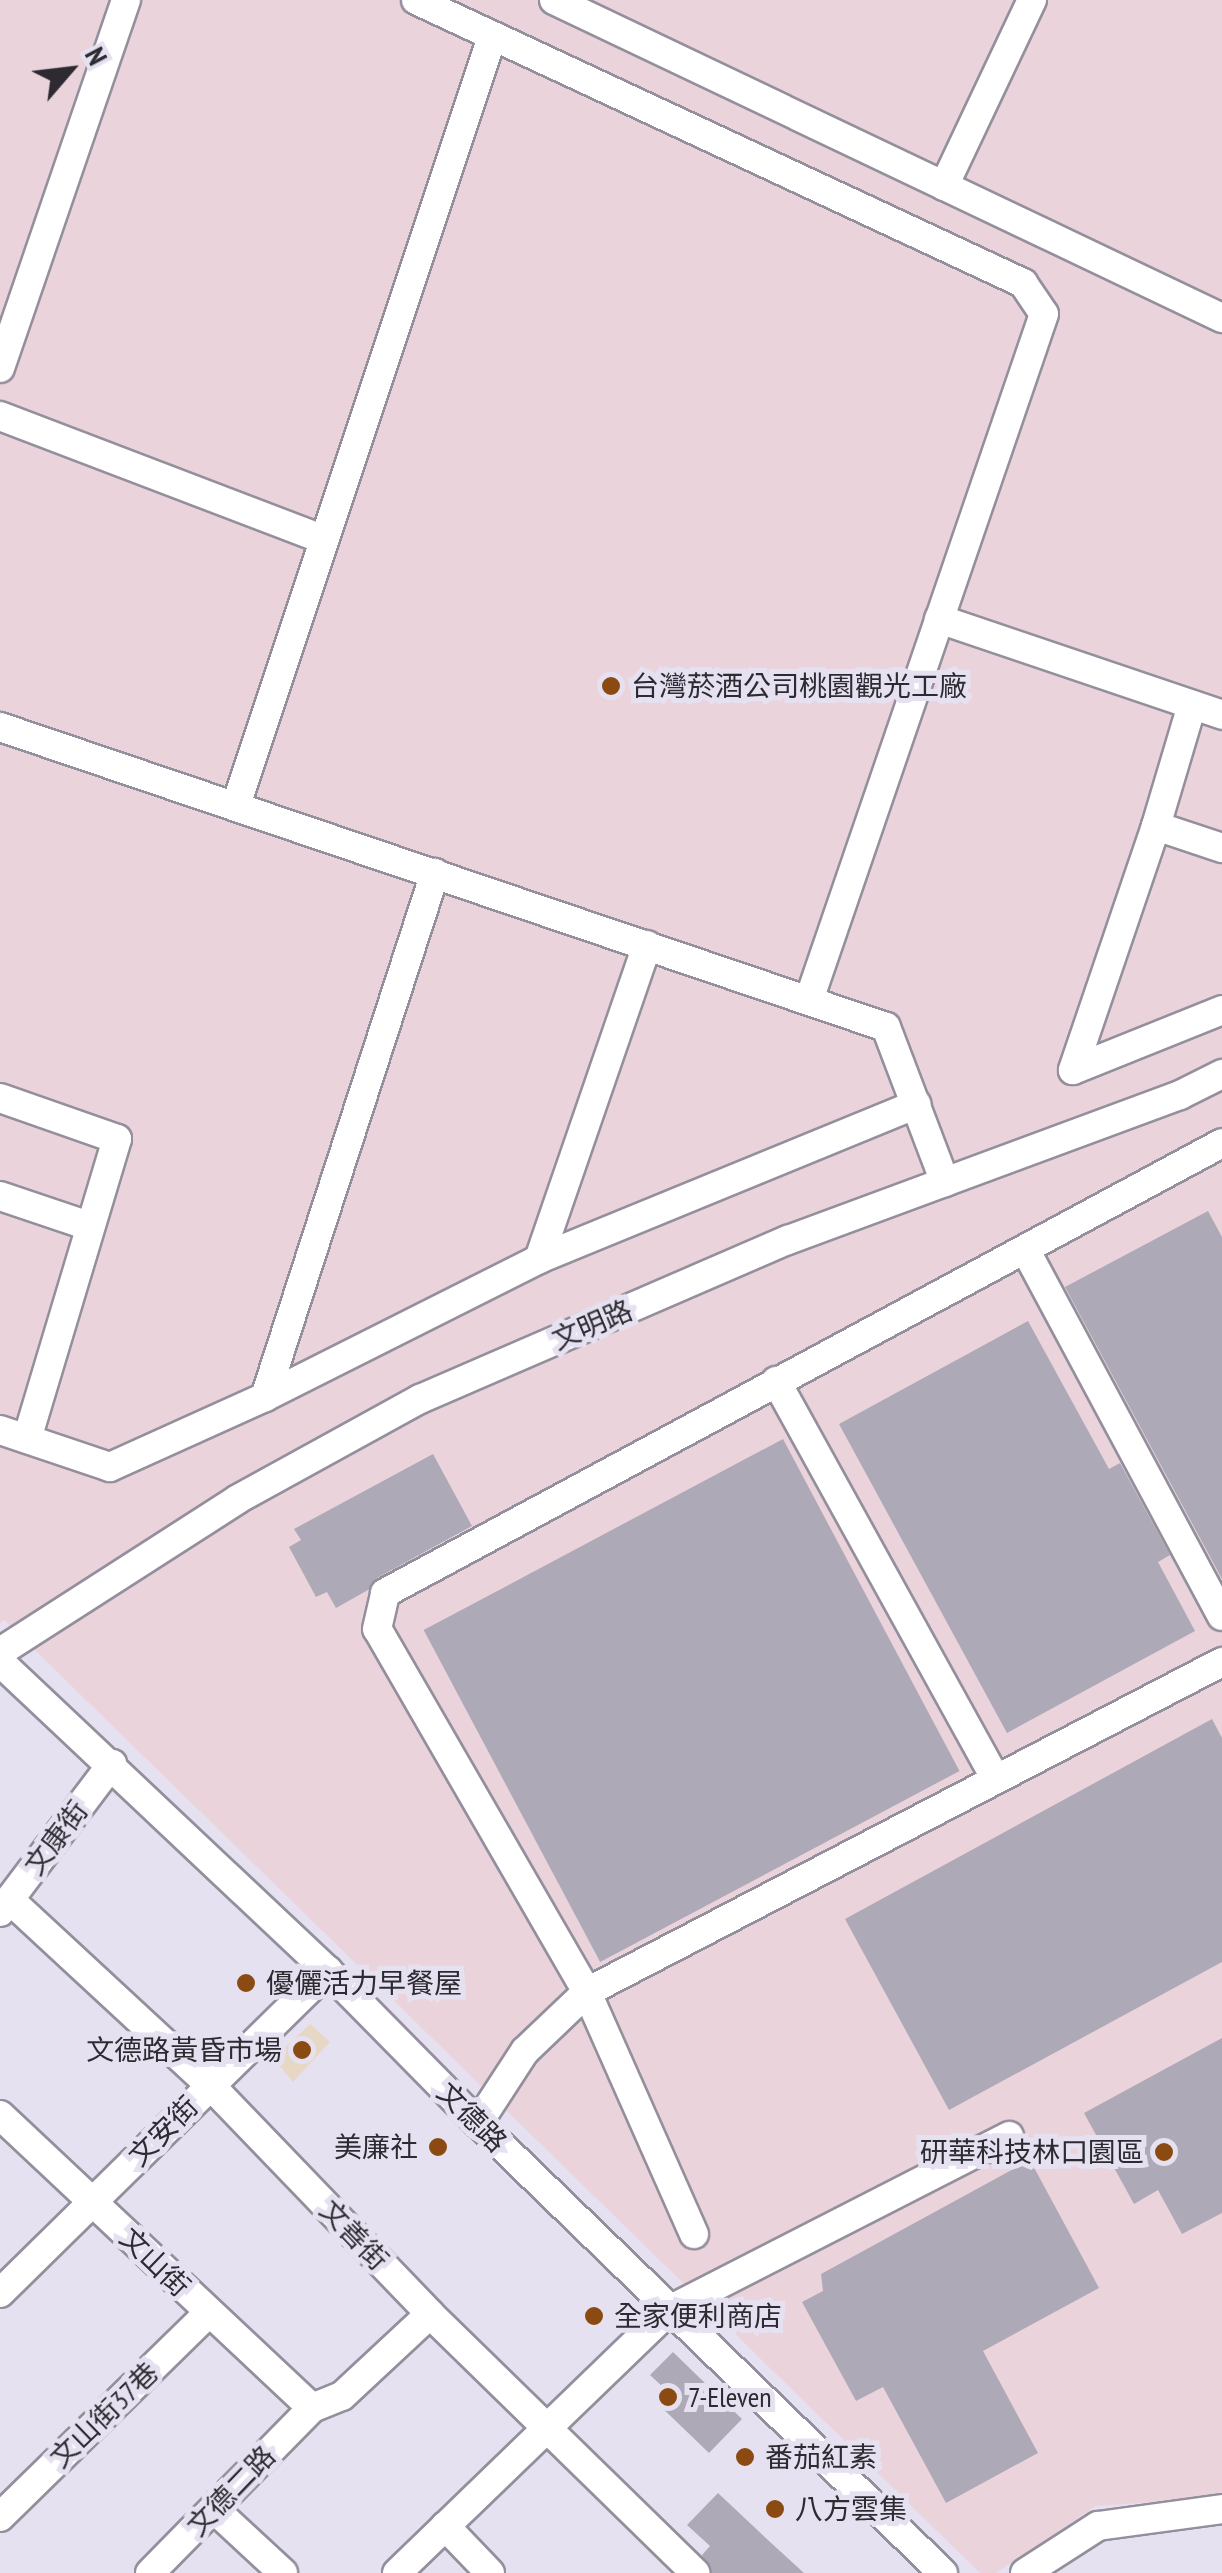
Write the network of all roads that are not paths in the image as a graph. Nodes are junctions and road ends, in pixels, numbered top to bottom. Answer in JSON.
{"nodes":[{"id":1,"x":126,"y":0,"type":"edge"},
{"id":2,"x":416,"y":0,"type":"edge"},
{"id":3,"x":554,"y":0,"type":"edge"},
{"id":4,"x":1032,"y":0,"type":"edge"},
{"id":5,"x":492,"y":36,"type":"junction"},
{"id":6,"x":944,"y":186,"type":"junction"},
{"id":7,"x":1222,"y":318,"type":"edge"},
{"id":8,"x":0,"y":368,"type":"edge"},
{"id":9,"x":0,"y":416,"type":"edge"},
{"id":10,"x":324,"y":540,"type":"junction"},
{"id":11,"x":939,"y":618,"type":"junction"},
{"id":12,"x":1192,"y":705,"type":"junction"},
{"id":13,"x":1222,"y":715,"type":"edge"},
{"id":14,"x":0,"y":727,"type":"edge"},
{"id":15,"x":236,"y":805,"type":"junction"},
{"id":16,"x":1156,"y":826,"type":"junction"},
{"id":17,"x":1222,"y":848,"type":"edge"},
{"id":18,"x":436,"y":873,"type":"junction"},
{"id":19,"x":647,"y":945,"type":"junction"},
{"id":20,"x":809,"y":1000,"type":"junction"},
{"id":21,"x":1222,"y":1010,"type":"edge"},
{"id":22,"x":1222,"y":1074,"type":"edge"},
{"id":23,"x":0,"y":1098,"type":"edge"},
{"id":24,"x":916,"y":1104,"type":"junction"},
{"id":25,"x":1222,"y":1143,"type":"edge"},
{"id":26,"x":946,"y":1182,"type":"junction"},
{"id":27,"x":0,"y":1196,"type":"edge"},
{"id":28,"x":89,"y":1226,"type":"junction"},
{"id":29,"x":1026,"y":1252,"type":"junction"},
{"id":30,"x":539,"y":1259,"type":"junction"},
{"id":31,"x":776,"y":1381,"type":"junction"},
{"id":32,"x":265,"y":1398,"type":"junction"},
{"id":33,"x":13,"y":1435,"type":"edge"},
{"id":34,"x":1222,"y":1616,"type":"edge"},
{"id":35,"x":0,"y":1652,"type":"edge"},
{"id":36,"x":0,"y":1662,"type":"edge"},
{"id":37,"x":1222,"y":1662,"type":"edge"},
{"id":38,"x":112,"y":1764,"type":"junction"},
{"id":39,"x":996,"y":1779,"type":"junction"},
{"id":40,"x":5,"y":1906,"type":"edge"},
{"id":41,"x":328,"y":1971,"type":"junction"},
{"id":42,"x":588,"y":1992,"type":"junction"},
{"id":43,"x":210,"y":2085,"type":"junction"},
{"id":44,"x":0,"y":2115,"type":"edge"},
{"id":45,"x":478,"y":2123,"type":"junction"},
{"id":46,"x":1008,"y":2136,"type":"dead end"},
{"id":47,"x":92,"y":2201,"type":"junction"},
{"id":48,"x":694,"y":2234,"type":"dead end"},
{"id":49,"x":0,"y":2293,"type":"edge"},
{"id":50,"x":669,"y":2310,"type":"junction"},
{"id":51,"x":208,"y":2313,"type":"junction"},
{"id":52,"x":430,"y":2314,"type":"junction"},
{"id":53,"x":312,"y":2408,"type":"junction"},
{"id":54,"x":548,"y":2428,"type":"junction"},
{"id":55,"x":214,"y":2509,"type":"junction"},
{"id":56,"x":1222,"y":2509,"type":"edge"},
{"id":57,"x":0,"y":2517,"type":"edge"},
{"id":58,"x":446,"y":2526,"type":"junction"},
{"id":59,"x":150,"y":2573,"type":"edge"},
{"id":60,"x":283,"y":2573,"type":"edge"},
{"id":61,"x":398,"y":2573,"type":"edge"},
{"id":62,"x":490,"y":2573,"type":"edge"},
{"id":63,"x":695,"y":2573,"type":"edge"},
{"id":64,"x":943,"y":2573,"type":"edge"},
{"id":65,"x":1026,"y":2573,"type":"edge"}],
"edges":[{"from":1,"to":8,"type":"street"},
{"from":2,"to":5,"type":"street"},
{"from":3,"to":6,"type":"street"},
{"from":4,"to":6,"type":"street"},
{"from":5,"to":10,"type":"street"},
{"from":5,"to":11,"type":"street"},
{"from":6,"to":7,"type":"street"},
{"from":9,"to":10,"type":"street"},
{"from":10,"to":15,"type":"street"},
{"from":11,"to":12,"type":"street"},
{"from":11,"to":20,"type":"street"},
{"from":12,"to":13,"type":"street"},
{"from":12,"to":16,"type":"street"},
{"from":14,"to":15,"type":"street"},
{"from":15,"to":18,"type":"street"},
{"from":16,"to":17,"type":"street"},
{"from":16,"to":21,"type":"street"},
{"from":18,"to":19,"type":"street"},
{"from":18,"to":32,"type":"street"},
{"from":19,"to":20,"type":"street"},
{"from":19,"to":30,"type":"street"},
{"from":20,"to":24,"type":"street"},
{"from":22,"to":26,"type":"street","name":"文明路"},
{"from":23,"to":28,"type":"street"},
{"from":24,"to":26,"type":"street"},
{"from":24,"to":30,"type":"street"},
{"from":25,"to":29,"type":"street"},
{"from":26,"to":35,"type":"street","name":"文明路"},
{"from":27,"to":28,"type":"street"},
{"from":28,"to":33,"type":"street"},
{"from":29,"to":31,"type":"street"},
{"from":29,"to":34,"type":"street"},
{"from":30,"to":32,"type":"street"},
{"from":31,"to":39,"type":"street"},
{"from":31,"to":42,"type":"street"},
{"from":32,"to":33,"type":"street"},
{"from":36,"to":38,"type":"street","name":"文德路"},
{"from":37,"to":39,"type":"street"},
{"from":38,"to":40,"type":"street","name":"文康街"},
{"from":38,"to":41,"type":"street","name":"文德路"},
{"from":39,"to":42,"type":"street"},
{"from":40,"to":43,"type":"street","name":"文善街"},
{"from":41,"to":43,"type":"street","name":"文安街"},
{"from":41,"to":45,"type":"street","name":"文德路"},
{"from":42,"to":45,"type":"street"},
{"from":42,"to":48,"type":"street"},
{"from":43,"to":47,"type":"street","name":"文安街"},
{"from":43,"to":52,"type":"street","name":"文善街"},
{"from":44,"to":47,"type":"street","name":"文山街"},
{"from":45,"to":50,"type":"street","name":"文德路"},
{"from":46,"to":50,"type":"street"},
{"from":47,"to":49,"type":"street","name":"文安街"},
{"from":47,"to":51,"type":"street","name":"文山街"},
{"from":50,"to":54,"type":"street"},
{"from":50,"to":64,"type":"street","name":"文德路"},
{"from":51,"to":53,"type":"street","name":"文山街"},
{"from":51,"to":57,"type":"street","name":"文山街37巷"},
{"from":52,"to":53,"type":"street","name":"文德二路"},
{"from":52,"to":54,"type":"street","name":"文善街"},
{"from":53,"to":55,"type":"street","name":"文德二路"},
{"from":54,"to":58,"type":"street"},
{"from":54,"to":63,"type":"street","name":"文善街"},
{"from":55,"to":59,"type":"street","name":"文德二路"},
{"from":55,"to":60,"type":"street"},
{"from":56,"to":65,"type":"street"},
{"from":58,"to":61,"type":"street"},
{"from":58,"to":62,"type":"street"}]}
